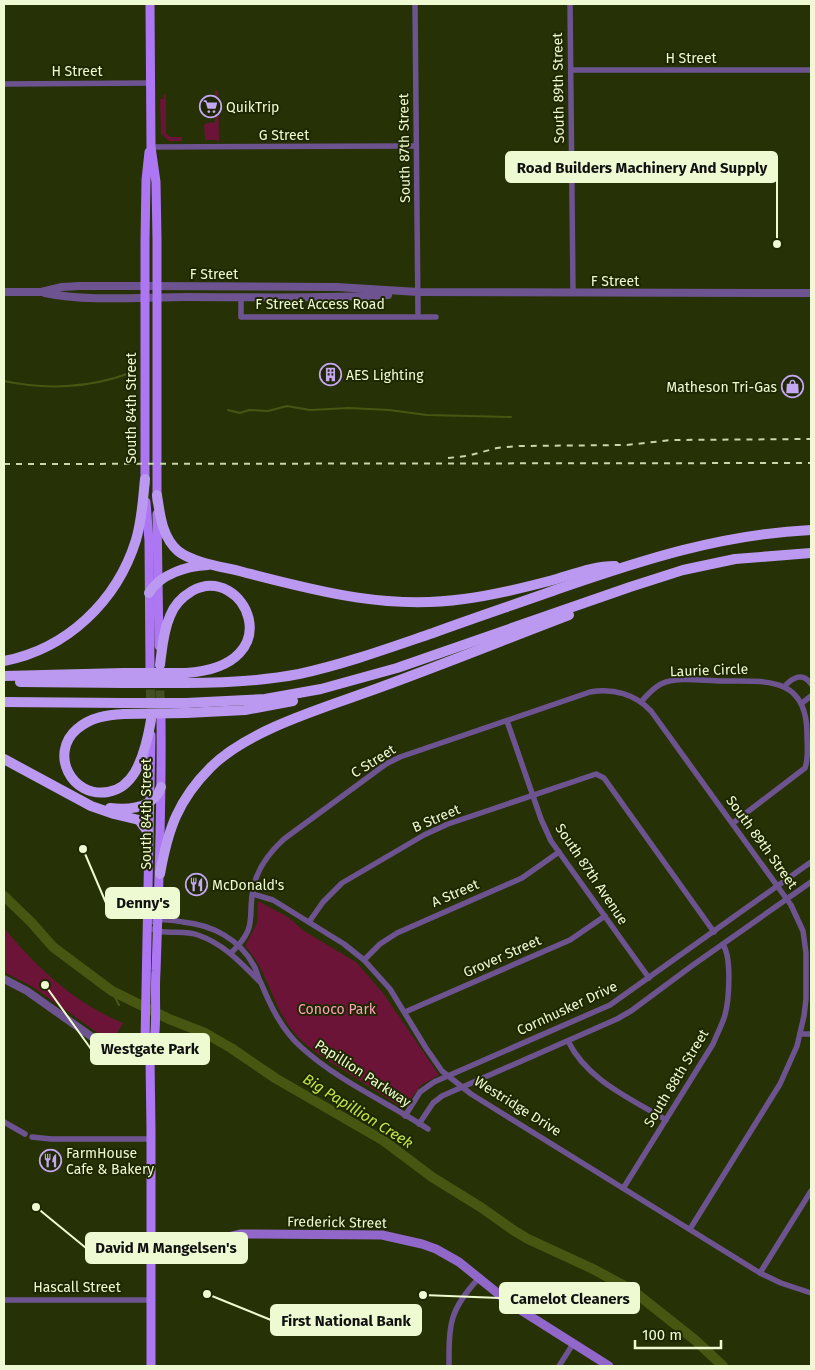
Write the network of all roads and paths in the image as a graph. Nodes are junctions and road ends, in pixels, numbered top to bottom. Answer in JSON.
{"nodes":[{"id":1,"x":150,"y":4,"type":"edge"},
{"id":2,"x":415,"y":4,"type":"edge"},
{"id":3,"x":570,"y":4,"type":"edge"},
{"id":4,"x":571,"y":70,"type":"junction"},
{"id":5,"x":811,"y":70,"type":"edge"},
{"id":6,"x":150,"y":83,"type":"junction"},
{"id":7,"x":4,"y":84,"type":"edge"},
{"id":8,"x":416,"y":146,"type":"junction"},
{"id":9,"x":151,"y":147,"type":"junction"},
{"id":10,"x":145,"y":286,"type":"junction"},
{"id":11,"x":156,"y":286,"type":"junction"},
{"id":12,"x":4,"y":292,"type":"edge"},
{"id":13,"x":41,"y":292,"type":"junction"},
{"id":14,"x":418,"y":292,"type":"junction"},
{"id":15,"x":573,"y":292,"type":"junction"},
{"id":16,"x":811,"y":293,"type":"edge"},
{"id":17,"x":156,"y":297,"type":"junction"},
{"id":18,"x":241,"y":297,"type":"junction"},
{"id":19,"x":144,"y":298,"type":"junction"},
{"id":20,"x":418,"y":316,"type":"junction"},
{"id":21,"x":436,"y":317,"type":"dead end"},
{"id":22,"x":145,"y":479,"type":"junction"},
{"id":23,"x":157,"y":495,"type":"junction"},
{"id":24,"x":811,"y":530,"type":"edge"},
{"id":25,"x":811,"y":553,"type":"edge"},
{"id":26,"x":626,"y":565,"type":"junction"},
{"id":27,"x":226,"y":568,"type":"junction"},
{"id":28,"x":683,"y":570,"type":"junction"},
{"id":29,"x":158,"y":581,"type":"junction"},
{"id":30,"x":149,"y":593,"type":"junction"},
{"id":31,"x":4,"y":661,"type":"edge"},
{"id":32,"x":157,"y":667,"type":"junction"},
{"id":33,"x":4,"y":676,"type":"edge"},
{"id":34,"x":124,"y":678,"type":"junction"},
{"id":35,"x":186,"y":678,"type":"junction"},
{"id":36,"x":4,"y":682,"type":"edge"},
{"id":37,"x":811,"y":684,"type":"edge"},
{"id":38,"x":785,"y":686,"type":"junction"},
{"id":39,"x":811,"y":696,"type":"edge"},
{"id":40,"x":4,"y":702,"type":"edge"},
{"id":41,"x":640,"y":702,"type":"junction"},
{"id":42,"x":802,"y":703,"type":"junction"},
{"id":43,"x":186,"y":708,"type":"junction"},
{"id":44,"x":154,"y":719,"type":"junction"},
{"id":45,"x":507,"y":720,"type":"junction"},
{"id":46,"x":4,"y":758,"type":"edge"},
{"id":47,"x":160,"y":787,"type":"junction"},
{"id":48,"x":533,"y":795,"type":"junction"},
{"id":49,"x":80,"y":801,"type":"junction"},
{"id":50,"x":149,"y":803,"type":"junction"},
{"id":51,"x":733,"y":823,"type":"junction"},
{"id":52,"x":148,"y":832,"type":"junction"},
{"id":53,"x":559,"y":852,"type":"junction"},
{"id":54,"x":811,"y":862,"type":"edge"},
{"id":55,"x":160,"y":874,"type":"junction"},
{"id":56,"x":811,"y":882,"type":"edge"},
{"id":57,"x":778,"y":886,"type":"junction"},
{"id":58,"x":253,"y":894,"type":"junction"},
{"id":59,"x":787,"y":899,"type":"junction"},
{"id":60,"x":605,"y":916,"type":"junction"},
{"id":61,"x":158,"y":920,"type":"junction"},
{"id":62,"x":309,"y":922,"type":"junction"},
{"id":63,"x":146,"y":925,"type":"junction"},
{"id":64,"x":158,"y":931,"type":"junction"},
{"id":65,"x":714,"y":932,"type":"junction"},
{"id":66,"x":723,"y":945,"type":"junction"},
{"id":67,"x":239,"y":946,"type":"junction"},
{"id":68,"x":231,"y":953,"type":"junction"},
{"id":69,"x":364,"y":960,"type":"junction"},
{"id":70,"x":649,"y":978,"type":"junction"},
{"id":71,"x":4,"y":979,"type":"edge"},
{"id":72,"x":260,"y":982,"type":"junction"},
{"id":73,"x":405,"y":1012,"type":"junction"},
{"id":74,"x":800,"y":1034,"type":"junction"},
{"id":75,"x":811,"y":1034,"type":"edge"},
{"id":76,"x":568,"y":1041,"type":"junction"},
{"id":77,"x":150,"y":1058,"type":"junction"},
{"id":78,"x":448,"y":1075,"type":"junction"},
{"id":79,"x":462,"y":1087,"type":"junction"},
{"id":80,"x":405,"y":1116,"type":"junction"},
{"id":81,"x":666,"y":1120,"type":"junction"},
{"id":82,"x":4,"y":1122,"type":"edge"},
{"id":83,"x":419,"y":1124,"type":"junction"},
{"id":84,"x":428,"y":1129,"type":"dead end"},
{"id":85,"x":25,"y":1134,"type":"dead end"},
{"id":86,"x":32,"y":1137,"type":"dead end"},
{"id":87,"x":152,"y":1139,"type":"junction"},
{"id":88,"x":624,"y":1187,"type":"junction"},
{"id":89,"x":811,"y":1191,"type":"edge"},
{"id":90,"x":690,"y":1229,"type":"junction"},
{"id":91,"x":151,"y":1260,"type":"junction"},
{"id":92,"x":760,"y":1273,"type":"junction"},
{"id":93,"x":479,"y":1278,"type":"junction"},
{"id":94,"x":811,"y":1293,"type":"edge"},
{"id":95,"x":4,"y":1300,"type":"edge"},
{"id":96,"x":151,"y":1300,"type":"junction"},
{"id":97,"x":573,"y":1344,"type":"junction"},
{"id":98,"x":151,"y":1366,"type":"edge"},
{"id":99,"x":449,"y":1366,"type":"edge"},
{"id":100,"x":559,"y":1366,"type":"edge"},
{"id":101,"x":609,"y":1366,"type":"edge"}],
"edges":[{"from":1,"to":6,"type":"main road","name":"South 84th Street"},
{"from":2,"to":8,"type":"street","name":"South 87th Street"},
{"from":3,"to":4,"type":"street","name":"South 89th Street"},
{"from":4,"to":5,"type":"street","name":"H Street"},
{"from":4,"to":15,"type":"street","name":"South 89th Street"},
{"from":6,"to":7,"type":"street","name":"H Street"},
{"from":6,"to":9,"type":"main road","name":"South 84th Street"},
{"from":8,"to":9,"type":"street","name":"G Street"},
{"from":8,"to":14,"type":"street","name":"South 87th Street"},
{"from":9,"to":10,"type":"main road","name":"South 84th Street"},
{"from":9,"to":11,"type":"main road","name":"South 84th Street"},
{"from":10,"to":11,"type":"street","name":"F Street"},
{"from":10,"to":13,"type":"street","name":"F Street"},
{"from":10,"to":19,"type":"main road","name":"South 84th Street"},
{"from":11,"to":14,"type":"street","name":"F Street"},
{"from":11,"to":17,"type":"main road","name":"South 84th Street"},
{"from":12,"to":13,"type":"street","name":"F Street"},
{"from":13,"to":19,"type":"street","name":"F Street"},
{"from":14,"to":15,"type":"street","name":"F Street"},
{"from":14,"to":18,"type":"street","name":"F Street"},
{"from":14,"to":20,"type":"street"},
{"from":15,"to":16,"type":"street","name":"F Street"},
{"from":17,"to":18,"type":"street","name":"F Street"},
{"from":17,"to":19,"type":"street","name":"F Street"},
{"from":17,"to":23,"type":"main road","name":"South 84th Street"},
{"from":18,"to":20,"type":"street","name":"F Street Access Road"},
{"from":19,"to":22,"type":"main road","name":"South 84th Street"},
{"from":20,"to":21,"type":"street","name":"F Street Access Road"},
{"from":22,"to":30,"type":"main road","name":"South 84th Street"},
{"from":22,"to":31,"type":"highway"},
{"from":23,"to":27,"type":"highway"},
{"from":23,"to":29,"type":"main road","name":"South 84th Street"},
{"from":24,"to":26,"type":"highway"},
{"from":25,"to":28,"type":"highway"},
{"from":26,"to":27,"type":"highway"},
{"from":26,"to":35,"type":"highway"},
{"from":27,"to":29,"type":"highway"},
{"from":28,"to":43,"type":"highway"},
{"from":28,"to":55,"type":"highway"},
{"from":29,"to":30,"type":"highway"},
{"from":29,"to":32,"type":"main road","name":"South 84th Street"},
{"from":30,"to":32,"type":"main road","name":"South 84th Street"},
{"from":32,"to":35,"type":"highway"},
{"from":33,"to":34,"type":"highway"},
{"from":34,"to":35,"type":"highway","bridge":true},
{"from":34,"to":36,"type":"highway"},
{"from":37,"to":38,"type":"street"},
{"from":38,"to":41,"type":"street","name":"Laurie Circle"},
{"from":38,"to":42,"type":"street"},
{"from":39,"to":42,"type":"street"},
{"from":40,"to":43,"type":"highway","bridge":true},
{"from":41,"to":45,"type":"street","name":"C Street"},
{"from":41,"to":51,"type":"street","name":"South 89th Street"},
{"from":42,"to":51,"type":"street"},
{"from":43,"to":44,"type":"highway","bridge":true},
{"from":44,"to":47,"type":"main road","name":"South 84th Street"},
{"from":44,"to":50,"type":"main road","name":"South 84th Street"},
{"from":45,"to":48,"type":"street","name":"South 87th Avenue"},
{"from":45,"to":58,"type":"street","name":"C Street"},
{"from":46,"to":49,"type":"highway"},
{"from":47,"to":50,"type":"highway"},
{"from":47,"to":55,"type":"main road","name":"South 84th Street"},
{"from":48,"to":53,"type":"street","name":"South 87th Avenue"},
{"from":48,"to":62,"type":"street","name":"B Street"},
{"from":48,"to":65,"type":"street","name":"B Street"},
{"from":49,"to":50,"type":"highway"},
{"from":49,"to":52,"type":"highway"},
{"from":50,"to":52,"type":"main road","name":"South 84th Street"},
{"from":51,"to":57,"type":"street","name":"South 89th Street"},
{"from":52,"to":63,"type":"main road","name":"South 84th Street"},
{"from":53,"to":60,"type":"street","name":"South 87th Avenue"},
{"from":53,"to":69,"type":"street","name":"A Street"},
{"from":54,"to":57,"type":"street","name":"Cornhusker Drive"},
{"from":55,"to":61,"type":"main road","name":"South 84th Street"},
{"from":56,"to":59,"type":"street"},
{"from":57,"to":59,"type":"street","name":"South 89th Street"},
{"from":57,"to":65,"type":"street","name":"Cornhusker Drive"},
{"from":58,"to":62,"type":"street","name":"Westridge Drive"},
{"from":58,"to":67,"type":"street","name":"C Street"},
{"from":59,"to":66,"type":"street"},
{"from":59,"to":74,"type":"street","name":"South 89th Street"},
{"from":60,"to":70,"type":"street","name":"South 87th Avenue"},
{"from":60,"to":73,"type":"street","name":"Grover Street"},
{"from":61,"to":63,"type":"street","name":"Papillion Parkway"},
{"from":61,"to":64,"type":"main road","name":"South 84th Street"},
{"from":61,"to":67,"type":"street","name":"Papillion Parkway"},
{"from":62,"to":69,"type":"street","name":"Westridge Drive"},
{"from":63,"to":64,"type":"street","name":"Papillion Parkway"},
{"from":63,"to":77,"type":"main road","name":"South 84th Street"},
{"from":64,"to":68,"type":"street","name":"Papillion Parkway"},
{"from":64,"to":77,"type":"main road","name":"South 84th Street"},
{"from":65,"to":70,"type":"street","name":"Cornhusker Drive"},
{"from":66,"to":76,"type":"street"},
{"from":66,"to":81,"type":"street","name":"South 88th Street"},
{"from":67,"to":68,"type":"street","name":"C Street"},
{"from":67,"to":72,"type":"street","name":"Papillion Parkway"},
{"from":68,"to":72,"type":"street","name":"Papillion Parkway"},
{"from":69,"to":73,"type":"street","name":"Westridge Drive"},
{"from":70,"to":78,"type":"street","name":"Cornhusker Drive"},
{"from":71,"to":77,"type":"street"},
{"from":72,"to":80,"type":"street","name":"Papillion Parkway"},
{"from":73,"to":78,"type":"street","name":"Westridge Drive"},
{"from":74,"to":75,"type":"street"},
{"from":74,"to":90,"type":"street","name":"South 89th Street"},
{"from":76,"to":79,"type":"street"},
{"from":76,"to":81,"type":"street"},
{"from":77,"to":87,"type":"main road","name":"South 84th Street"},
{"from":78,"to":79,"type":"street","name":"Westridge Drive"},
{"from":78,"to":80,"type":"street","name":"Cornhusker Drive"},
{"from":79,"to":83,"type":"street"},
{"from":79,"to":88,"type":"street","name":"Westridge Drive"},
{"from":80,"to":83,"type":"street","name":"Papillion Parkway"},
{"from":81,"to":88,"type":"street","name":"South 88th Street"},
{"from":82,"to":85,"type":"street"},
{"from":83,"to":84,"type":"street","name":"Papillion Parkway"},
{"from":86,"to":87,"type":"street"},
{"from":87,"to":91,"type":"main road","name":"South 84th Street"},
{"from":88,"to":90,"type":"street","name":"Westridge Drive"},
{"from":89,"to":92,"type":"street"},
{"from":90,"to":92,"type":"street","name":"Westridge Drive"},
{"from":91,"to":93,"type":"main road","name":"Frederick Street"},
{"from":91,"to":96,"type":"main road","name":"South 84th Street"},
{"from":92,"to":94,"type":"street","name":"Westridge Drive"},
{"from":93,"to":97,"type":"main road","name":"Frederick Street"},
{"from":93,"to":99,"type":"street"},
{"from":95,"to":96,"type":"street","name":"Hascall Street"},
{"from":96,"to":98,"type":"main road","name":"South 84th Street"},
{"from":97,"to":100,"type":"street"},
{"from":97,"to":101,"type":"main road","name":"Frederick Street"}]}
